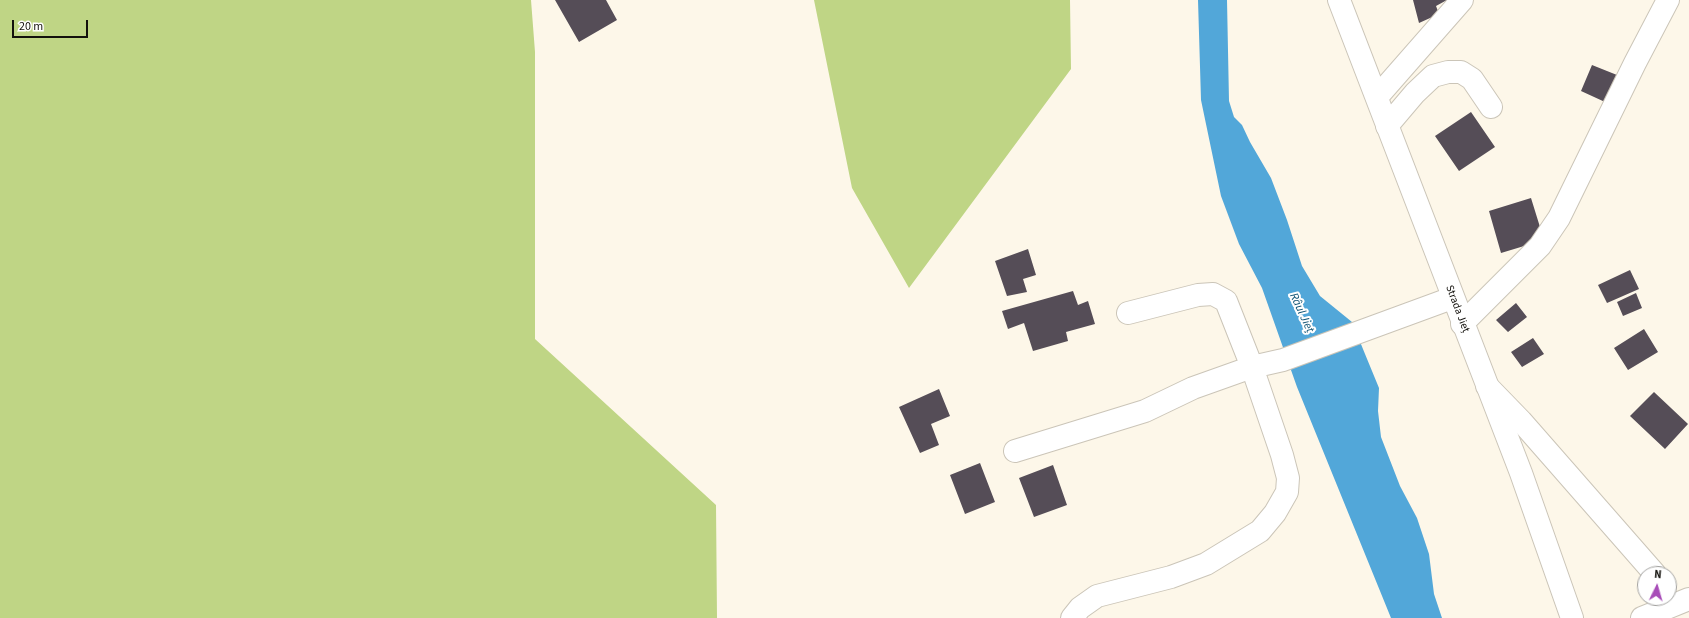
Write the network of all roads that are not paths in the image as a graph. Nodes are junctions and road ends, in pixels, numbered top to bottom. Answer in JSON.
{"nodes":[{"id":1,"x":1339,"y":0,"type":"edge"},
{"id":2,"x":1462,"y":0,"type":"edge"},
{"id":3,"x":1668,"y":0,"type":"edge"},
{"id":4,"x":1377,"y":97,"type":"junction"},
{"id":5,"x":1491,"y":107,"type":"dead end"},
{"id":6,"x":1388,"y":126,"type":"junction"},
{"id":7,"x":1452,"y":298,"type":"junction"},
{"id":8,"x":1128,"y":313,"type":"dead end"},
{"id":9,"x":1462,"y":324,"type":"junction"},
{"id":10,"x":1252,"y":367,"type":"junction"},
{"id":11,"x":1486,"y":385,"type":"junction"},
{"id":12,"x":1015,"y":451,"type":"dead end"},
{"id":13,"x":1648,"y":566,"type":"edge"},
{"id":14,"x":1679,"y":597,"type":"edge"},
{"id":15,"x":1072,"y":618,"type":"edge"},
{"id":16,"x":1572,"y":618,"type":"edge"},
{"id":17,"x":1642,"y":618,"type":"edge"}],
"edges":[{"from":1,"to":4,"type":"street","name":"Strada Jieț"},
{"from":2,"to":4,"type":"street"},
{"from":3,"to":9,"type":"street"},
{"from":4,"to":6,"type":"street","name":"Strada Jieț"},
{"from":5,"to":6,"type":"street"},
{"from":6,"to":7,"type":"street","name":"Strada Jieț"},
{"from":7,"to":9,"type":"street","name":"Strada Jieț"},
{"from":7,"to":10,"type":"street"},
{"from":8,"to":10,"type":"street"},
{"from":9,"to":11,"type":"street","name":"Strada Jieț"},
{"from":10,"to":12,"type":"street"},
{"from":10,"to":15,"type":"street"},
{"from":11,"to":13,"type":"street"},
{"from":11,"to":16,"type":"street","name":"Strada Jieț"},
{"from":14,"to":17,"type":"street"}]}
